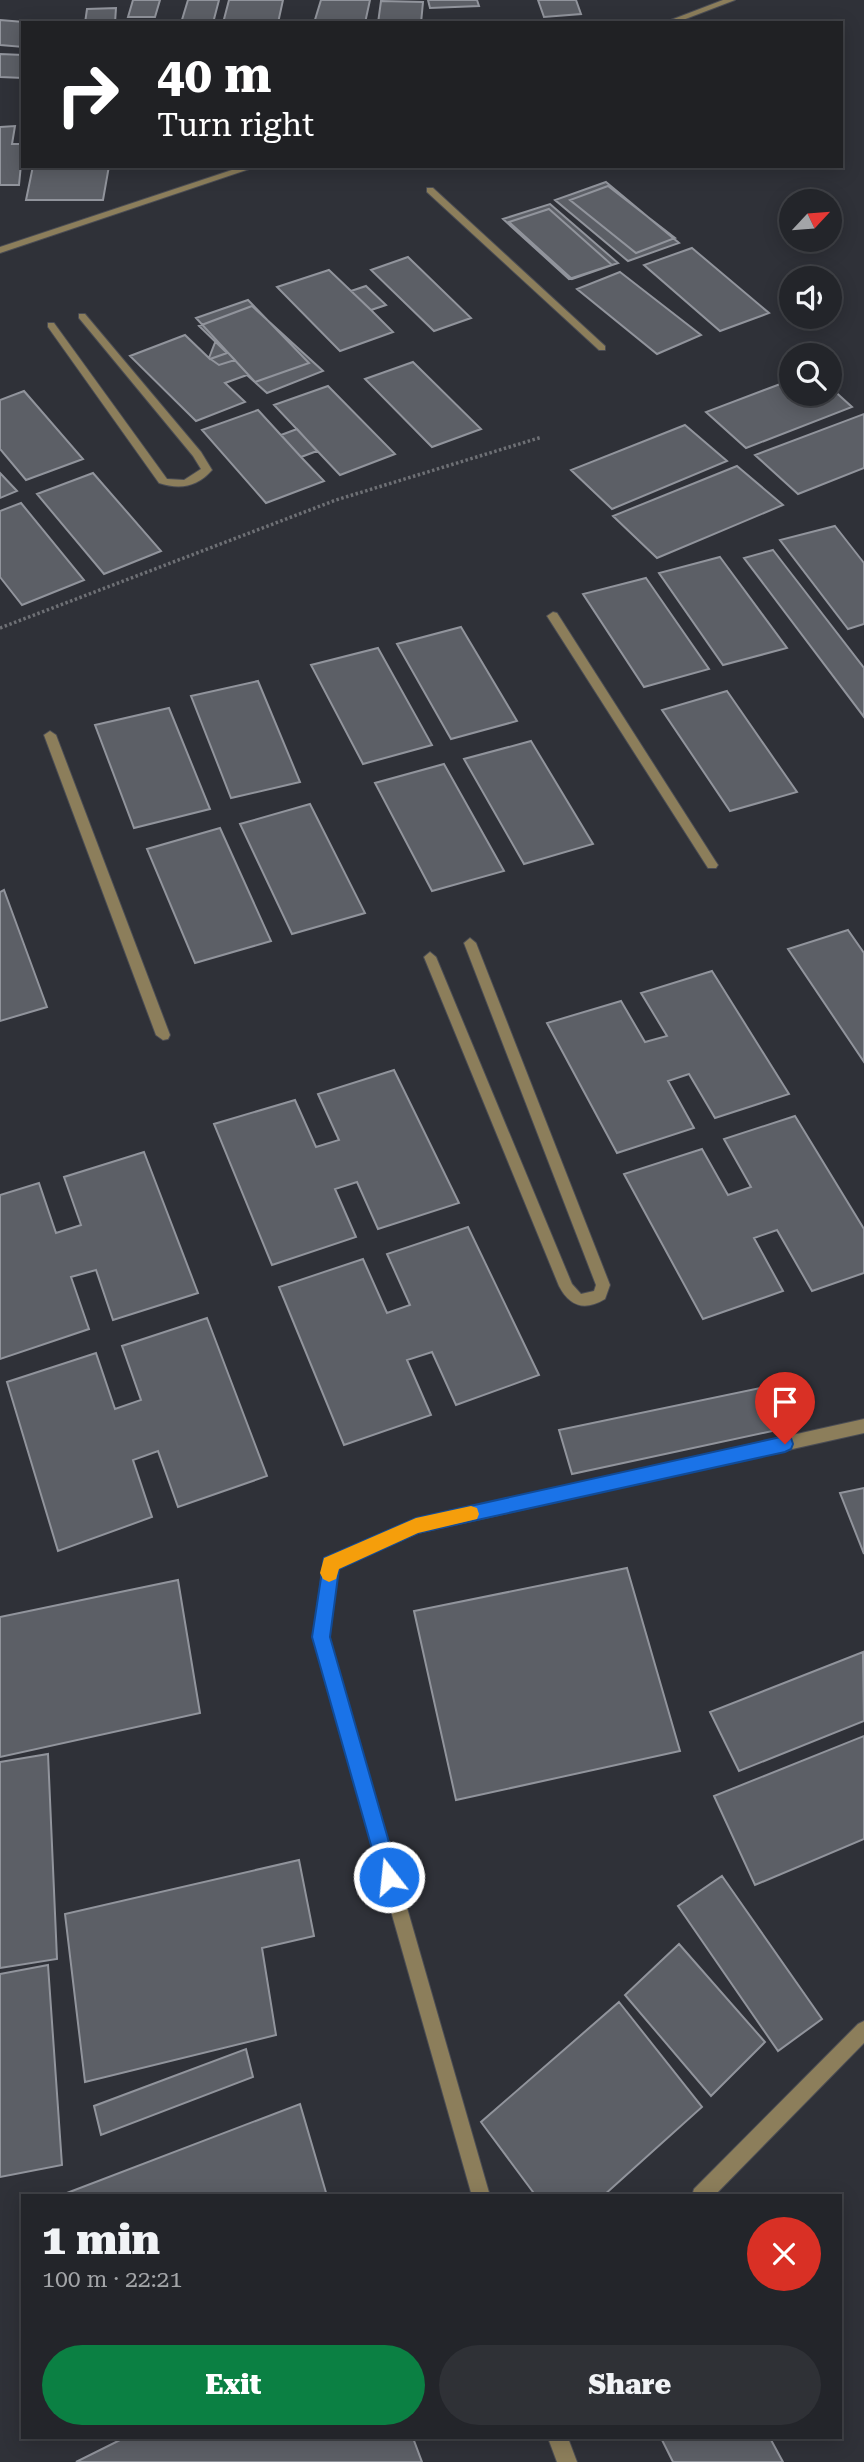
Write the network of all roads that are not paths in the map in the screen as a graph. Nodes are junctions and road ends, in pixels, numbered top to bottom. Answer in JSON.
{"nodes":[{"id":1,"x":731,"y":0,"type":"edge"},
{"id":2,"x":673,"y":21,"type":"edge"},
{"id":3,"x":248,"y":168,"type":"edge"},
{"id":4,"x":430,"y":190,"type":"dead end"},
{"id":5,"x":0,"y":250,"type":"edge"},
{"id":6,"x":82,"y":316,"type":"dead end"},
{"id":7,"x":51,"y":326,"type":"dead end"},
{"id":8,"x":602,"y":348,"type":"dead end"},
{"id":9,"x":553,"y":616,"type":"dead end"},
{"id":10,"x":50,"y":735,"type":"dead end"},
{"id":11,"x":712,"y":865,"type":"dead end"},
{"id":12,"x":470,"y":943,"type":"dead end"},
{"id":13,"x":430,"y":957,"type":"dead end"},
{"id":14,"x":163,"y":1035,"type":"dead end"},
{"id":15,"x":864,"y":1426,"type":"edge"},
{"id":16,"x":864,"y":2030,"type":"edge"},
{"id":17,"x":480,"y":2194,"type":"edge"},
{"id":18,"x":703,"y":2194,"type":"edge"},
{"id":19,"x":558,"y":2439,"type":"edge"},
{"id":20,"x":568,"y":2462,"type":"edge"}],
"edges":[{"from":1,"to":2,"type":"street"},
{"from":3,"to":5,"type":"street"},
{"from":4,"to":8,"type":"street"},
{"from":6,"to":7,"type":"street"},
{"from":9,"to":11,"type":"street"},
{"from":10,"to":14,"type":"street"},
{"from":12,"to":13,"type":"street"},
{"from":15,"to":17,"type":"street"},
{"from":16,"to":18,"type":"street"},
{"from":19,"to":20,"type":"street"}]}
